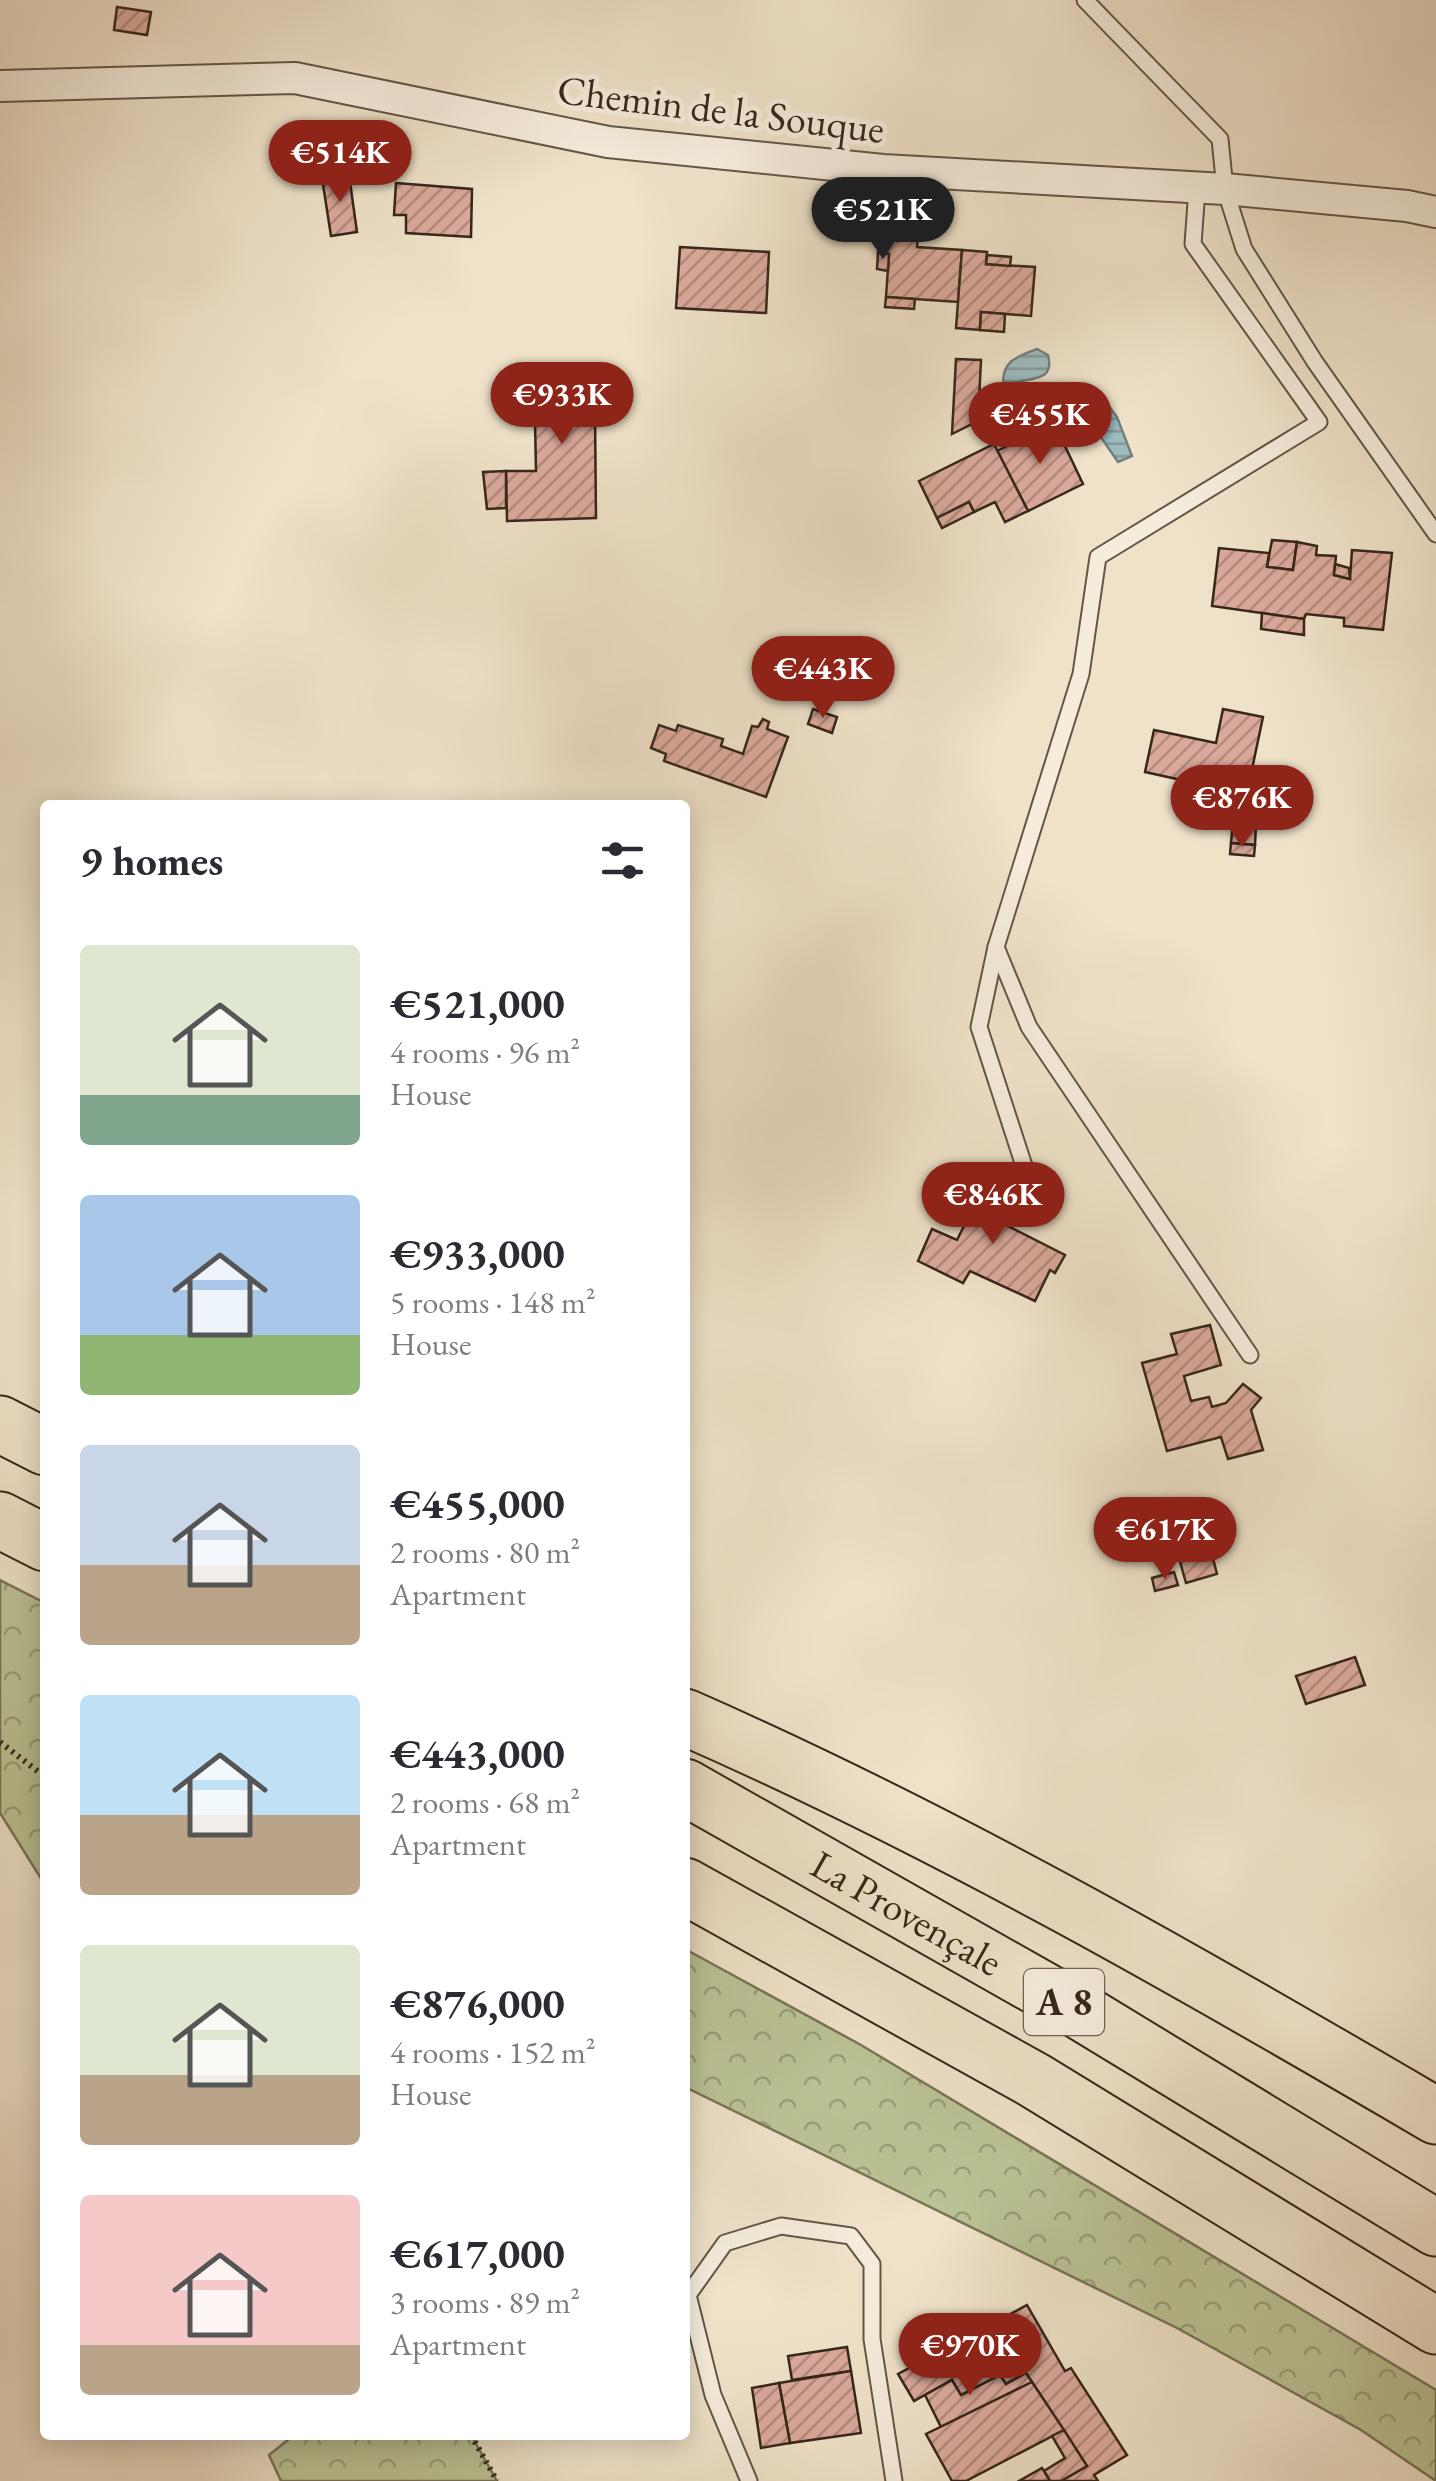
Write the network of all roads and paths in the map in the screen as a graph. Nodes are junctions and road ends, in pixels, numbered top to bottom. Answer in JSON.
{"nodes":[{"id":1,"x":1086,"y":0,"type":"edge"},
{"id":2,"x":0,"y":86,"type":"edge"},
{"id":3,"x":1211,"y":189,"type":"junction"},
{"id":4,"x":1436,"y":212,"type":"edge"},
{"id":5,"x":1436,"y":534,"type":"edge"},
{"id":6,"x":996,"y":946,"type":"junction"},
{"id":7,"x":1037,"y":1206,"type":"dead end"},
{"id":8,"x":1250,"y":1355,"type":"dead end"},
{"id":9,"x":0,"y":1422,"type":"edge"},
{"id":10,"x":40,"y":1442,"type":"edge"},
{"id":11,"x":0,"y":1520,"type":"edge"},
{"id":12,"x":40,"y":1540,"type":"edge"},
{"id":13,"x":690,"y":1720,"type":"edge"},
{"id":14,"x":0,"y":1742,"type":"edge"},
{"id":15,"x":40,"y":1773,"type":"edge"},
{"id":16,"x":690,"y":1790,"type":"edge"},
{"id":17,"x":690,"y":1889,"type":"edge"},
{"id":18,"x":1436,"y":2116,"type":"edge"},
{"id":19,"x":1436,"y":2228,"type":"edge"},
{"id":20,"x":690,"y":2292,"type":"edge"},
{"id":21,"x":690,"y":2303,"type":"edge"},
{"id":22,"x":1436,"y":2326,"type":"edge"},
{"id":23,"x":474,"y":2440,"type":"edge"},
{"id":24,"x":497,"y":2481,"type":"edge"},
{"id":25,"x":749,"y":2481,"type":"edge"},
{"id":26,"x":894,"y":2481,"type":"edge"}],
"edges":[{"from":1,"to":3,"type":"lane"},
{"from":2,"to":3,"type":"street","name":"Chemin de la Souque"},
{"from":3,"to":4,"type":"street","name":"Chemin de la Souque"},
{"from":3,"to":5,"type":"lane"},
{"from":3,"to":6,"type":"lane"},
{"from":6,"to":7,"type":"lane"},
{"from":6,"to":8,"type":"lane"},
{"from":9,"to":10,"type":"highway"},
{"from":11,"to":12,"type":"highway"},
{"from":13,"to":18,"type":"highway"},
{"from":14,"to":15,"type":"path"},
{"from":16,"to":19,"type":"highway","name":"La Provençale","number":"A 8"},
{"from":17,"to":22,"type":"highway","name":"La Provençale","number":"A 8"},
{"from":20,"to":26,"type":"lane"},
{"from":21,"to":25,"type":"lane"},
{"from":23,"to":24,"type":"path"}]}
